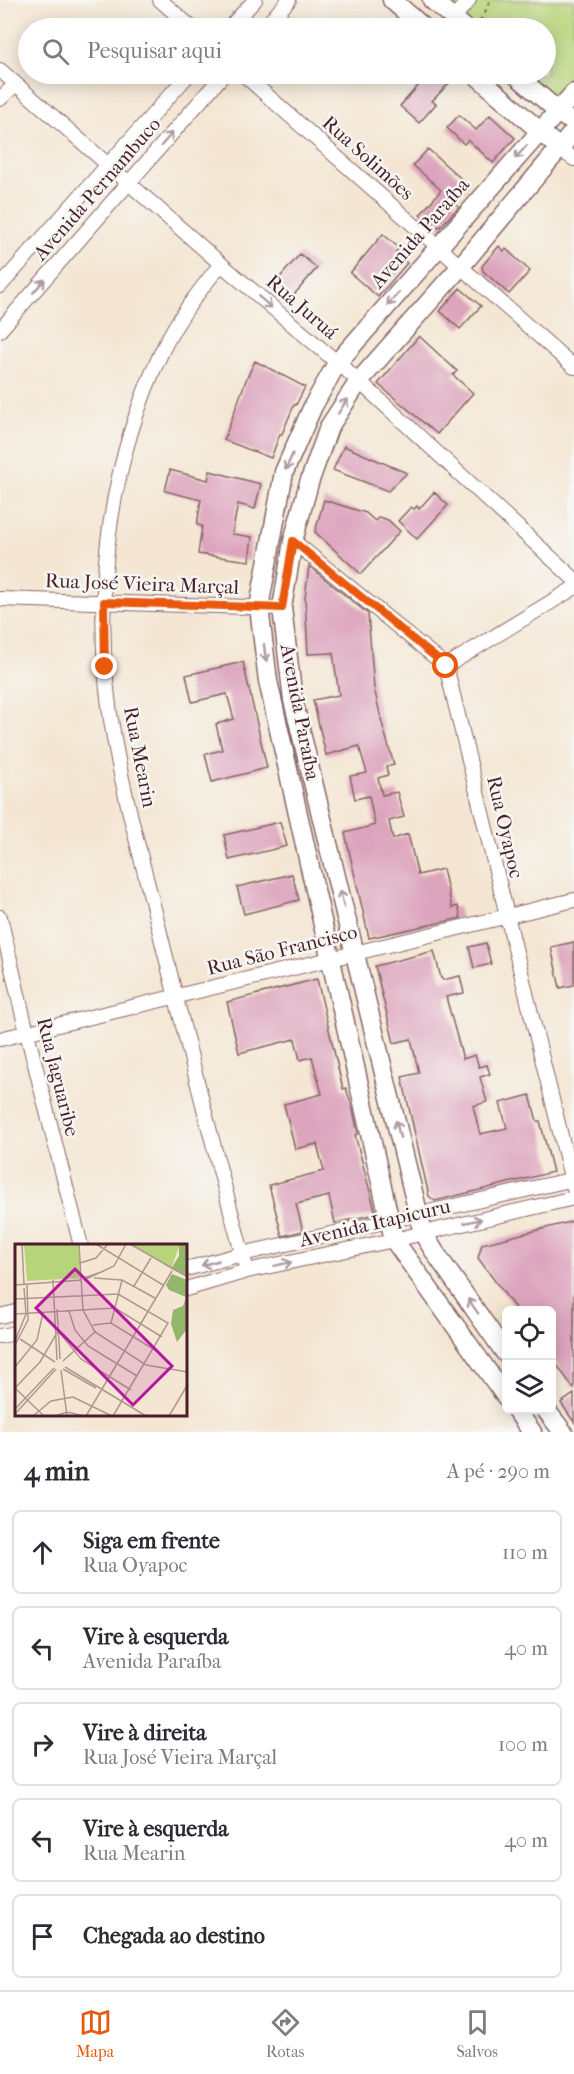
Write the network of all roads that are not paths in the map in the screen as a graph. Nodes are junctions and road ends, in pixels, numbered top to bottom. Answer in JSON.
{"nodes":[{"id":1,"x":160,"y":0,"type":"edge"},
{"id":2,"x":255,"y":0,"type":"edge"},
{"id":3,"x":289,"y":0,"type":"edge"},
{"id":4,"x":392,"y":0,"type":"edge"},
{"id":5,"x":432,"y":0,"type":"edge"},
{"id":6,"x":469,"y":0,"type":"edge"},
{"id":7,"x":181,"y":18,"type":"edge"},
{"id":8,"x":238,"y":18,"type":"edge"},
{"id":9,"x":273,"y":18,"type":"edge"},
{"id":10,"x":413,"y":18,"type":"edge"},
{"id":11,"x":458,"y":18,"type":"edge"},
{"id":12,"x":466,"y":18,"type":"edge"},
{"id":13,"x":0,"y":70,"type":"edge"},
{"id":14,"x":16,"y":84,"type":"junction"},
{"id":15,"x":180,"y":84,"type":"edge"},
{"id":16,"x":215,"y":84,"type":"edge"},
{"id":17,"x":254,"y":84,"type":"edge"},
{"id":18,"x":486,"y":84,"type":"edge"},
{"id":19,"x":527,"y":84,"type":"edge"},
{"id":20,"x":574,"y":93,"type":"edge"},
{"id":21,"x":0,"y":99,"type":"edge"},
{"id":22,"x":558,"y":111,"type":"junction"},
{"id":23,"x":574,"y":125,"type":"edge"},
{"id":24,"x":539,"y":131,"type":"junction"},
{"id":25,"x":574,"y":131,"type":"edge"},
{"id":26,"x":567,"y":154,"type":"edge"},
{"id":27,"x":108,"y":164,"type":"junction"},
{"id":28,"x":129,"y":182,"type":"junction"},
{"id":29,"x":438,"y":247,"type":"junction"},
{"id":30,"x":221,"y":264,"type":"junction"},
{"id":31,"x":460,"y":266,"type":"junction"},
{"id":32,"x":0,"y":286,"type":"edge"},
{"id":33,"x":0,"y":330,"type":"edge"},
{"id":34,"x":337,"y":363,"type":"junction"},
{"id":35,"x":574,"y":367,"type":"edge"},
{"id":36,"x":359,"y":381,"type":"junction"},
{"id":37,"x":293,"y":541,"type":"junction"},
{"id":38,"x":574,"y":579,"type":"edge"},
{"id":39,"x":574,"y":588,"type":"edge"},
{"id":40,"x":0,"y":599,"type":"edge"},
{"id":41,"x":104,"y":602,"type":"junction"},
{"id":42,"x":259,"y":608,"type":"junction"},
{"id":43,"x":282,"y":608,"type":"junction"},
{"id":44,"x":446,"y":666,"type":"junction"},
{"id":45,"x":308,"y":764,"type":"junction"},
{"id":46,"x":287,"y":769,"type":"junction"},
{"id":47,"x":574,"y":900,"type":"edge"},
{"id":48,"x":506,"y":916,"type":"junction"},
{"id":49,"x":0,"y":917,"type":"edge"},
{"id":50,"x":356,"y":953,"type":"junction"},
{"id":51,"x":332,"y":958,"type":"junction"},
{"id":52,"x":175,"y":997,"type":"junction"},
{"id":53,"x":27,"y":1033,"type":"junction"},
{"id":54,"x":0,"y":1039,"type":"edge"},
{"id":55,"x":573,"y":1182,"type":"edge"},
{"id":56,"x":574,"y":1198,"type":"edge"},
{"id":57,"x":418,"y":1215,"type":"junction"},
{"id":58,"x":389,"y":1221,"type":"junction"},
{"id":59,"x":423,"y":1233,"type":"junction"},
{"id":60,"x":394,"y":1240,"type":"junction"},
{"id":61,"x":80,"y":1244,"type":"edge"},
{"id":62,"x":242,"y":1254,"type":"junction"},
{"id":63,"x":188,"y":1268,"type":"edge"},
{"id":64,"x":248,"y":1271,"type":"junction"},
{"id":65,"x":188,"y":1288,"type":"edge"},
{"id":66,"x":15,"y":1312,"type":"edge"},
{"id":67,"x":0,"y":1316,"type":"edge"},
{"id":68,"x":15,"y":1333,"type":"edge"},
{"id":69,"x":0,"y":1336,"type":"edge"},
{"id":70,"x":502,"y":1346,"type":"edge"},
{"id":71,"x":502,"y":1390,"type":"edge"},
{"id":72,"x":521,"y":1414,"type":"edge"},
{"id":73,"x":549,"y":1414,"type":"edge"},
{"id":74,"x":532,"y":1432,"type":"edge"},
{"id":75,"x":563,"y":1432,"type":"edge"}],
"edges":[{"from":1,"to":7,"type":"street"},
{"from":2,"to":8,"type":"street"},
{"from":3,"to":9,"type":"street"},
{"from":4,"to":10,"type":"main road"},
{"from":5,"to":11,"type":"main road"},
{"from":6,"to":12,"type":"street"},
{"from":13,"to":14,"type":"street","name":"Rua Juruá"},
{"from":14,"to":21,"type":"street"},
{"from":14,"to":27,"type":"street","name":"Rua Juruá"},
{"from":15,"to":27,"type":"street","name":"Avenida Pernambuco"},
{"from":28,"to":16,"type":"street","name":"Avenida Pernambuco","one_way":true},
{"from":17,"to":29,"type":"street","name":"Rua Solimões"},
{"from":18,"to":24,"type":"main road"},
{"from":19,"to":22,"type":"main road"},
{"from":20,"to":22,"type":"main road","name":"Avenida Paraíba"},
{"from":22,"to":23,"type":"main road"},
{"from":22,"to":24,"type":"main road","name":"Avenida Paraíba"},
{"from":24,"to":26,"type":"main road"},
{"from":24,"to":29,"type":"main road","name":"Avenida Paraíba","one_way":true},
{"from":25,"to":26,"type":"main road","name":"Avenida Paraíba"},
{"from":26,"to":31,"type":"main road","name":"Avenida Paraíba"},
{"from":27,"to":28,"type":"street","name":"Rua Juruá"},
{"from":27,"to":32,"type":"street","name":"Avenida Pernambuco"},
{"from":28,"to":30,"type":"street","name":"Rua Juruá"},
{"from":33,"to":28,"type":"street","name":"Avenida Pernambuco","one_way":true},
{"from":29,"to":31,"type":"street","name":"Rua Solimões"},
{"from":29,"to":34,"type":"main road","name":"Avenida Paraíba","one_way":true},
{"from":30,"to":34,"type":"street","name":"Rua Juruá","one_way":true},
{"from":30,"to":41,"type":"street","name":"Rua Mearin"},
{"from":31,"to":35,"type":"street","name":"Rua Solimões"},
{"from":31,"to":36,"type":"main road","name":"Avenida Paraíba"},
{"from":34,"to":36,"type":"street","name":"Rua Juruá"},
{"from":34,"to":42,"type":"main road","name":"Avenida Paraíba","one_way":true},
{"from":37,"to":36,"type":"main road","name":"Avenida Paraíba","one_way":true},
{"from":36,"to":38,"type":"street","name":"Rua Juruá"},
{"from":37,"to":43,"type":"main road","name":"Avenida Paraíba"},
{"from":37,"to":44,"type":"street"},
{"from":39,"to":44,"type":"street"},
{"from":40,"to":41,"type":"street","name":"Rua José Vieira Marçal"},
{"from":41,"to":42,"type":"street","name":"Rua José Vieira Marçal"},
{"from":41,"to":52,"type":"street","name":"Rua Mearin"},
{"from":42,"to":43,"type":"street","name":"Rua José Vieira Marçal"},
{"from":42,"to":46,"type":"main road","name":"Avenida Paraíba","one_way":true},
{"from":43,"to":45,"type":"main road","name":"Avenida Paraíba"},
{"from":44,"to":48,"type":"street","name":"Rua Oyapoc"},
{"from":45,"to":46,"type":"main road"},
{"from":50,"to":45,"type":"main road","name":"Avenida Paraíba","one_way":true},
{"from":46,"to":51,"type":"main road","name":"Avenida Paraíba"},
{"from":47,"to":48,"type":"street","name":"Rua São Francisco"},
{"from":48,"to":50,"type":"street","name":"Rua São Francisco"},
{"from":48,"to":55,"type":"street","name":"Rua Oyapoc"},
{"from":49,"to":53,"type":"street","name":"Rua Jaguaribe"},
{"from":50,"to":51,"type":"street","name":"Rua São Francisco"},
{"from":57,"to":50,"type":"main road","name":"Avenida Paraíba","one_way":true},
{"from":51,"to":52,"type":"street","name":"Rua São Francisco"},
{"from":51,"to":58,"type":"main road","name":"Avenida Paraíba"},
{"from":52,"to":53,"type":"street","name":"Rua São Francisco"},
{"from":52,"to":62,"type":"street","name":"Rua Mearin"},
{"from":53,"to":54,"type":"street","name":"Rua São Francisco"},
{"from":53,"to":61,"type":"street","name":"Rua Jaguaribe"},
{"from":55,"to":57,"type":"street","name":"Avenida Itapicuru"},
{"from":59,"to":56,"type":"street","name":"Avenida Itapicuru","one_way":true},
{"from":57,"to":58,"type":"street","name":"Avenida Itapicuru"},
{"from":57,"to":59,"type":"main road","name":"Avenida Paraíba"},
{"from":58,"to":60,"type":"main road","name":"Avenida Paraíba"},
{"from":58,"to":62,"type":"street","name":"Avenida Itapicuru"},
{"from":59,"to":60,"type":"street","name":"Avenida Itapicuru"},
{"from":70,"to":59,"type":"main road","name":"Avenida Paraíba","one_way":true},
{"from":64,"to":60,"type":"street","name":"Avenida Itapicuru","one_way":true},
{"from":60,"to":71,"type":"main road","name":"Avenida Paraíba"},
{"from":62,"to":63,"type":"street","name":"Avenida Itapicuru","one_way":true},
{"from":62,"to":64,"type":"street","name":"Rua Mearin"},
{"from":64,"to":65,"type":"street","name":"Avenida Itapicuru"},
{"from":66,"to":67,"type":"street"},
{"from":68,"to":69,"type":"street"},
{"from":72,"to":74,"type":"main road"},
{"from":73,"to":75,"type":"main road"}]}
